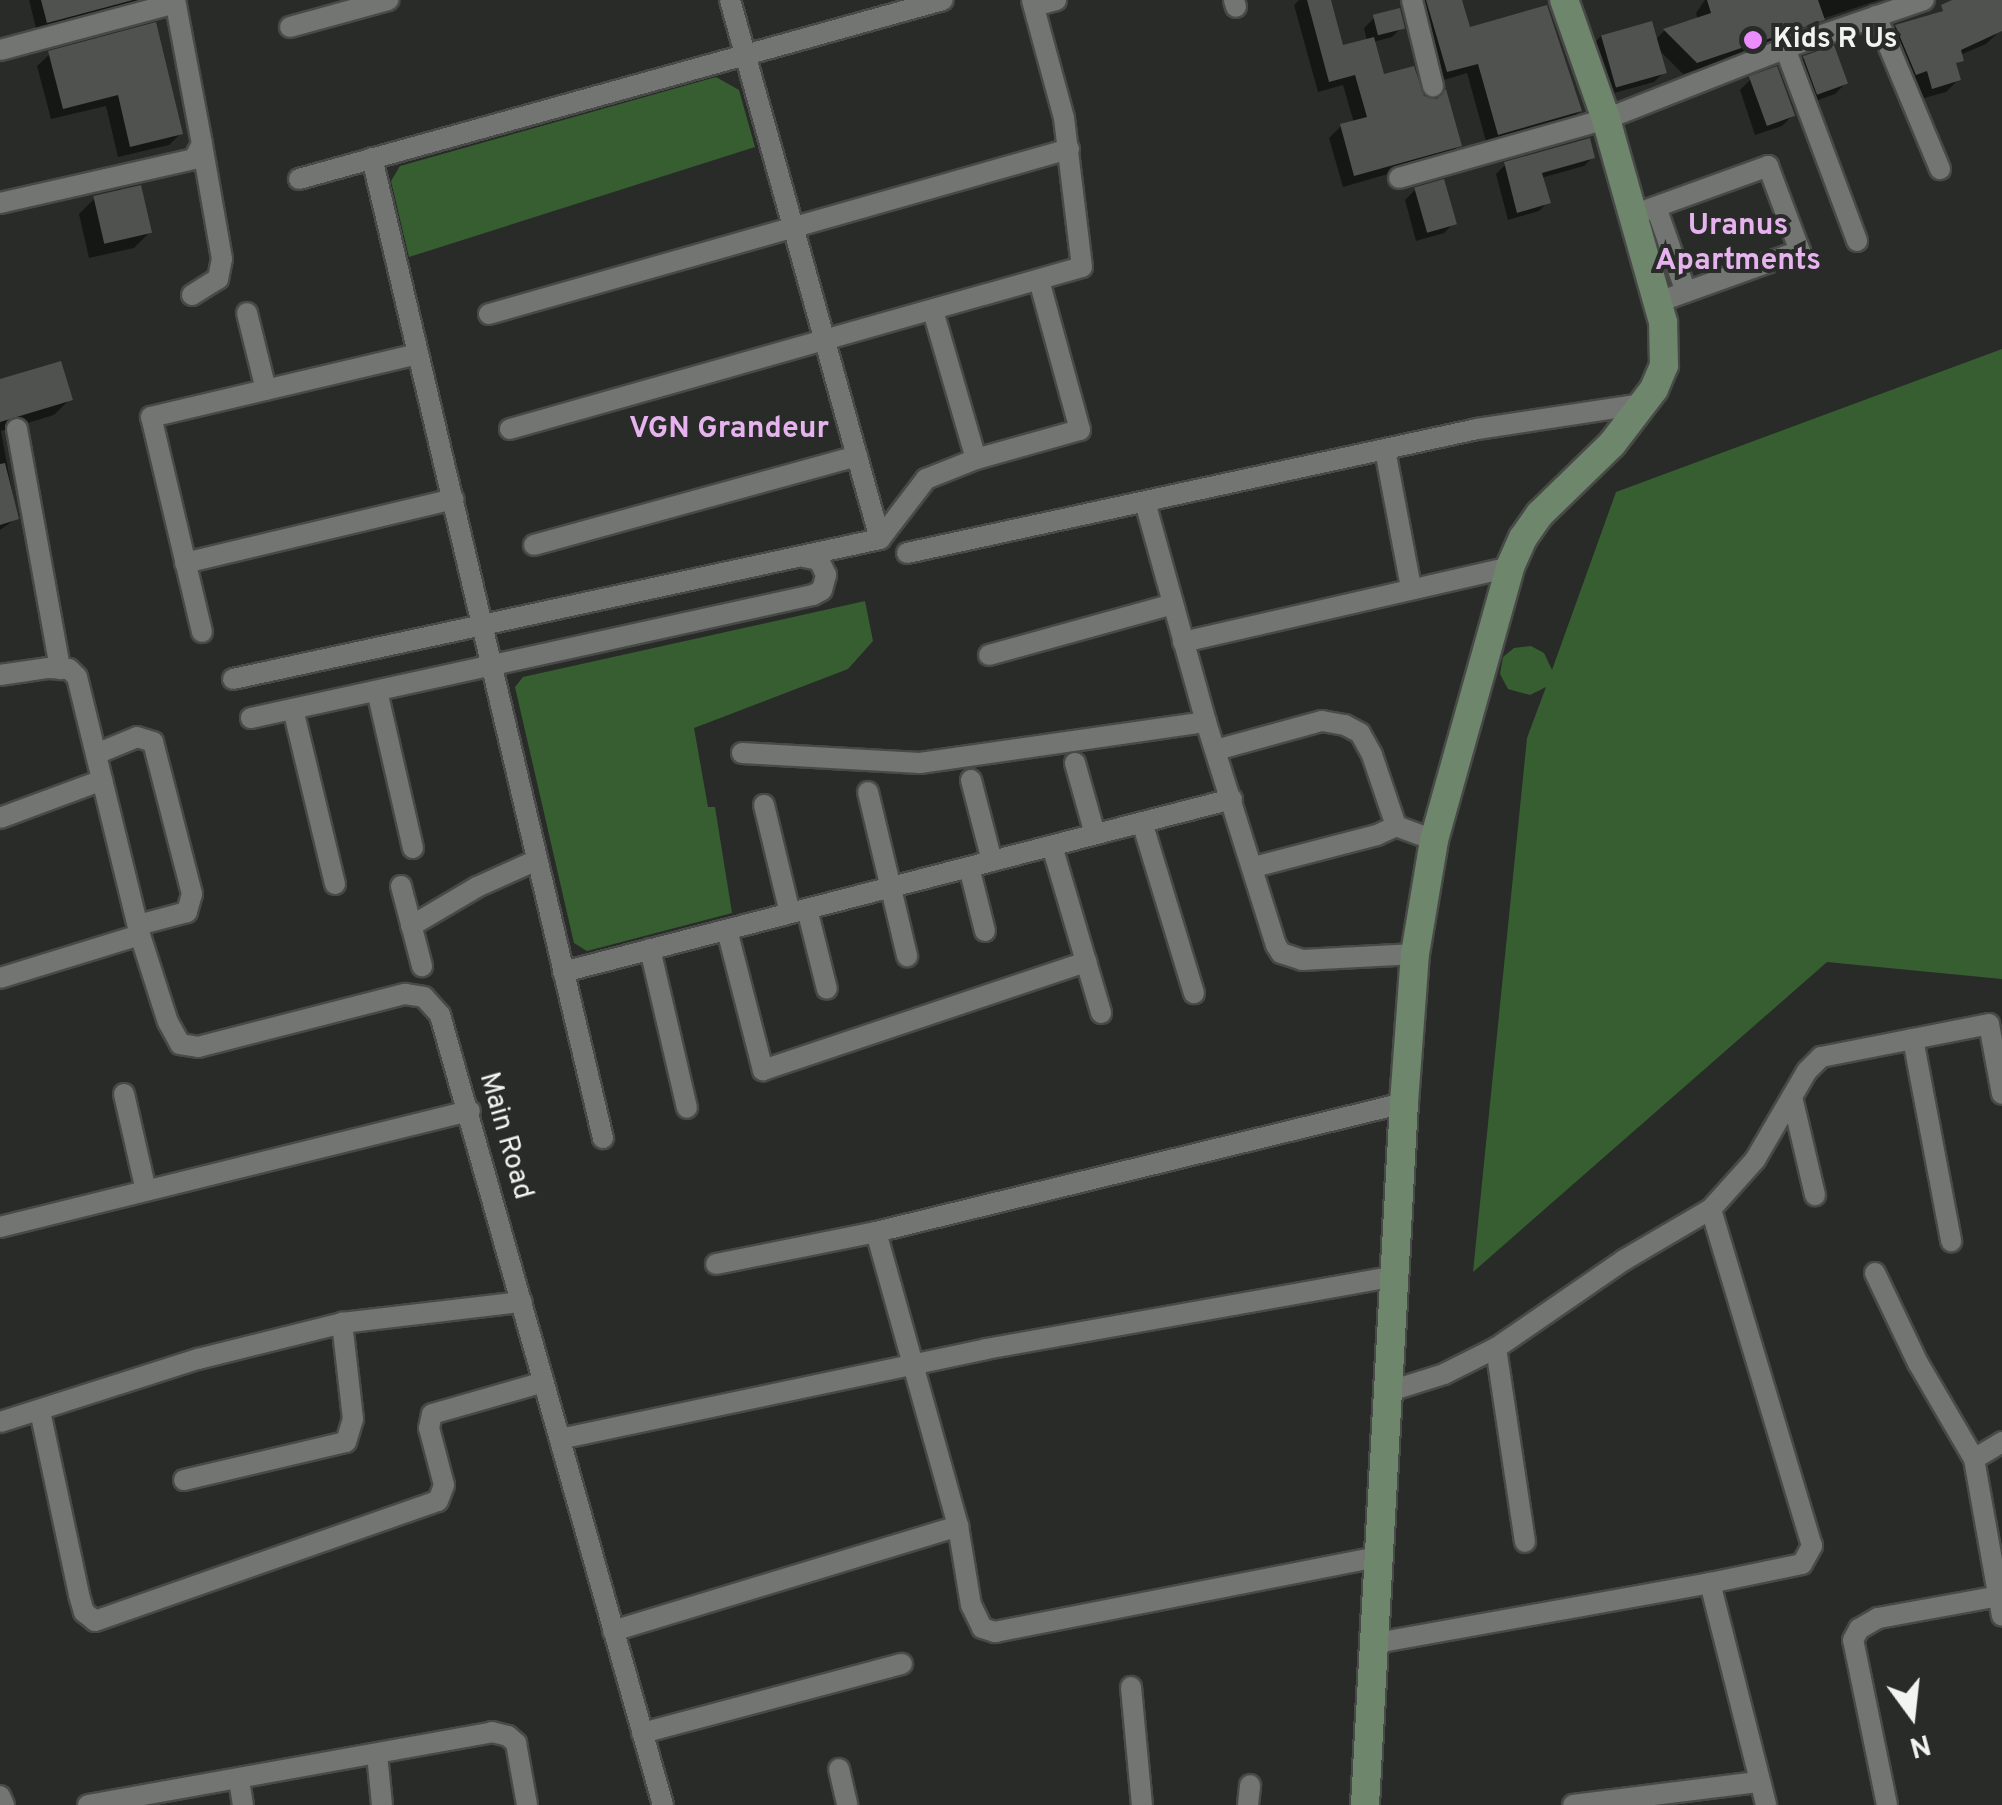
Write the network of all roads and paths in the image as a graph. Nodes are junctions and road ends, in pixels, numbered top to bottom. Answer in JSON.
{"nodes":[{"id":1,"x":388,"y":0,"type":"edge"},
{"id":2,"x":730,"y":0,"type":"edge"},
{"id":3,"x":943,"y":0,"type":"edge"},
{"id":4,"x":1056,"y":0,"type":"edge"},
{"id":5,"x":1412,"y":0,"type":"edge"},
{"id":6,"x":1564,"y":0,"type":"edge"},
{"id":7,"x":1924,"y":0,"type":"edge"},
{"id":8,"x":175,"y":1,"type":"edge"},
{"id":9,"x":1033,"y":3,"type":"edge"},
{"id":10,"x":1876,"y":16,"type":"junction"},
{"id":11,"x":290,"y":27,"type":"dead end"},
{"id":12,"x":1784,"y":48,"type":"junction"},
{"id":13,"x":0,"y":50,"type":"edge"},
{"id":14,"x":745,"y":55,"type":"junction"},
{"id":15,"x":1433,"y":86,"type":"dead end"},
{"id":16,"x":1606,"y":119,"type":"junction"},
{"id":17,"x":202,"y":144,"type":"junction"},
{"id":18,"x":1068,"y":149,"type":"junction"},
{"id":19,"x":372,"y":158,"type":"junction"},
{"id":20,"x":1940,"y":169,"type":"dead end"},
{"id":21,"x":1399,"y":178,"type":"dead end"},
{"id":22,"x":299,"y":179,"type":"dead end"},
{"id":23,"x":0,"y":203,"type":"edge"},
{"id":24,"x":1644,"y":211,"type":"junction"},
{"id":25,"x":793,"y":227,"type":"junction"},
{"id":26,"x":1857,"y":241,"type":"dead end"},
{"id":27,"x":1040,"y":280,"type":"junction"},
{"id":28,"x":1686,"y":292,"type":"junction"},
{"id":29,"x":192,"y":294,"type":"dead end"},
{"id":30,"x":1658,"y":302,"type":"junction"},
{"id":31,"x":934,"y":311,"type":"junction"},
{"id":32,"x":247,"y":313,"type":"dead end"},
{"id":33,"x":490,"y":314,"type":"dead end"},
{"id":34,"x":825,"y":343,"type":"junction"},
{"id":35,"x":418,"y":354,"type":"junction"},
{"id":36,"x":266,"y":390,"type":"junction"},
{"id":37,"x":1643,"y":404,"type":"junction"},
{"id":38,"x":18,"y":429,"type":"dead end"},
{"id":39,"x":510,"y":430,"type":"dead end"},
{"id":40,"x":1385,"y":450,"type":"junction"},
{"id":41,"x":856,"y":456,"type":"junction"},
{"id":42,"x":976,"y":459,"type":"junction"},
{"id":43,"x":453,"y":499,"type":"junction"},
{"id":44,"x":1146,"y":502,"type":"junction"},
{"id":45,"x":880,"y":539,"type":"junction"},
{"id":46,"x":534,"y":545,"type":"dead end"},
{"id":47,"x":907,"y":553,"type":"dead end"},
{"id":48,"x":796,"y":558,"type":"junction"},
{"id":49,"x":185,"y":563,"type":"junction"},
{"id":50,"x":1510,"y":567,"type":"junction"},
{"id":51,"x":1411,"y":588,"type":"junction"},
{"id":52,"x":1172,"y":604,"type":"junction"},
{"id":53,"x":483,"y":626,"type":"junction"},
{"id":54,"x":202,"y":632,"type":"dead end"},
{"id":55,"x":1182,"y":642,"type":"junction"},
{"id":56,"x":990,"y":655,"type":"dead end"},
{"id":57,"x":492,"y":666,"type":"junction"},
{"id":58,"x":60,"y":668,"type":"junction"},
{"id":59,"x":0,"y":675,"type":"edge"},
{"id":60,"x":234,"y":679,"type":"dead end"},
{"id":61,"x":377,"y":690,"type":"junction"},
{"id":62,"x":293,"y":709,"type":"junction"},
{"id":63,"x":251,"y":718,"type":"dead end"},
{"id":64,"x":1206,"y":722,"type":"junction"},
{"id":65,"x":1216,"y":750,"type":"junction"},
{"id":66,"x":742,"y":753,"type":"dead end"},
{"id":67,"x":96,"y":754,"type":"junction"},
{"id":68,"x":1075,"y":763,"type":"dead end"},
{"id":69,"x":102,"y":780,"type":"junction"},
{"id":70,"x":971,"y":780,"type":"dead end"},
{"id":71,"x":868,"y":792,"type":"dead end"},
{"id":72,"x":1232,"y":800,"type":"junction"},
{"id":73,"x":764,"y":805,"type":"dead end"},
{"id":74,"x":0,"y":818,"type":"edge"},
{"id":75,"x":1142,"y":822,"type":"junction"},
{"id":76,"x":1396,"y":826,"type":"junction"},
{"id":77,"x":1095,"y":834,"type":"junction"},
{"id":78,"x":1434,"y":840,"type":"junction"},
{"id":79,"x":1052,"y":846,"type":"junction"},
{"id":80,"x":413,"y":848,"type":"dead end"},
{"id":81,"x":537,"y":860,"type":"junction"},
{"id":82,"x":992,"y":861,"type":"junction"},
{"id":83,"x":969,"y":867,"type":"junction"},
{"id":84,"x":1254,"y":867,"type":"junction"},
{"id":85,"x":335,"y":884,"type":"dead end"},
{"id":86,"x":401,"y":886,"type":"dead end"},
{"id":87,"x":891,"y":887,"type":"junction"},
{"id":88,"x":799,"y":911,"type":"junction"},
{"id":89,"x":411,"y":926,"type":"junction"},
{"id":90,"x":140,"y":930,"type":"junction"},
{"id":91,"x":727,"y":930,"type":"junction"},
{"id":92,"x":985,"y":931,"type":"dead end"},
{"id":93,"x":650,"y":950,"type":"junction"},
{"id":94,"x":1415,"y":954,"type":"junction"},
{"id":95,"x":907,"y":956,"type":"dead end"},
{"id":96,"x":1086,"y":962,"type":"junction"},
{"id":97,"x":422,"y":966,"type":"dead end"},
{"id":98,"x":564,"y":972,"type":"junction"},
{"id":99,"x":0,"y":978,"type":"edge"},
{"id":100,"x":827,"y":989,"type":"dead end"},
{"id":101,"x":1194,"y":993,"type":"dead end"},
{"id":102,"x":1101,"y":1013,"type":"dead end"},
{"id":103,"x":1912,"y":1038,"type":"junction"},
{"id":104,"x":124,"y":1094,"type":"dead end"},
{"id":105,"x":2002,"y":1094,"type":"edge"},
{"id":106,"x":1792,"y":1097,"type":"junction"},
{"id":107,"x":1404,"y":1103,"type":"junction"},
{"id":108,"x":687,"y":1108,"type":"dead end"},
{"id":109,"x":470,"y":1111,"type":"junction"},
{"id":110,"x":602,"y":1138,"type":"dead end"},
{"id":111,"x":146,"y":1191,"type":"junction"},
{"id":112,"x":1815,"y":1195,"type":"dead end"},
{"id":113,"x":1711,"y":1208,"type":"junction"},
{"id":114,"x":0,"y":1227,"type":"edge"},
{"id":115,"x":876,"y":1232,"type":"junction"},
{"id":116,"x":1951,"y":1241,"type":"dead end"},
{"id":117,"x":716,"y":1264,"type":"dead end"},
{"id":118,"x":1875,"y":1272,"type":"dead end"},
{"id":119,"x":1396,"y":1276,"type":"junction"},
{"id":120,"x":522,"y":1302,"type":"junction"},
{"id":121,"x":342,"y":1323,"type":"junction"},
{"id":122,"x":1496,"y":1348,"type":"junction"},
{"id":123,"x":917,"y":1367,"type":"junction"},
{"id":124,"x":544,"y":1382,"type":"junction"},
{"id":125,"x":1387,"y":1392,"type":"junction"},
{"id":126,"x":40,"y":1411,"type":"junction"},
{"id":127,"x":0,"y":1422,"type":"edge"},
{"id":128,"x":560,"y":1440,"type":"junction"},
{"id":129,"x":2002,"y":1442,"type":"edge"},
{"id":130,"x":1974,"y":1459,"type":"junction"},
{"id":131,"x":184,"y":1480,"type":"dead end"},
{"id":132,"x":958,"y":1526,"type":"junction"},
{"id":133,"x":1525,"y":1542,"type":"dead end"},
{"id":134,"x":1996,"y":1546,"type":"edge"},
{"id":135,"x":1378,"y":1557,"type":"junction"},
{"id":136,"x":1710,"y":1583,"type":"junction"},
{"id":137,"x":2000,"y":1606,"type":"edge"},
{"id":138,"x":614,"y":1631,"type":"junction"},
{"id":139,"x":1371,"y":1644,"type":"junction"},
{"id":140,"x":902,"y":1664,"type":"dead end"},
{"id":141,"x":1131,"y":1687,"type":"dead end"},
{"id":142,"x":642,"y":1733,"type":"junction"},
{"id":143,"x":377,"y":1754,"type":"junction"},
{"id":144,"x":838,"y":1769,"type":"dead end"},
{"id":145,"x":239,"y":1780,"type":"junction"},
{"id":146,"x":1758,"y":1782,"type":"junction"},
{"id":147,"x":0,"y":1796,"type":"edge"},
{"id":148,"x":842,"y":1804,"type":"edge"},
{"id":149,"x":4,"y":1805,"type":"edge"},
{"id":150,"x":88,"y":1805,"type":"edge"},
{"id":151,"x":243,"y":1805,"type":"edge"},
{"id":152,"x":382,"y":1805,"type":"edge"},
{"id":153,"x":526,"y":1805,"type":"edge"},
{"id":154,"x":662,"y":1805,"type":"edge"},
{"id":155,"x":1142,"y":1805,"type":"edge"},
{"id":156,"x":1365,"y":1805,"type":"edge"},
{"id":157,"x":1572,"y":1805,"type":"edge"},
{"id":158,"x":1766,"y":1805,"type":"edge"},
{"id":159,"x":1886,"y":1805,"type":"edge"}],
"edges":[{"from":1,"to":11,"type":"street"},
{"from":2,"to":14,"type":"street"},
{"from":3,"to":14,"type":"street"},
{"from":4,"to":9,"type":"street"},
{"from":5,"to":15,"type":"street"},
{"from":6,"to":16,"type":"street"},
{"from":7,"to":10,"type":"street"},
{"from":8,"to":13,"type":"street"},
{"from":8,"to":17,"type":"street"},
{"from":9,"to":18,"type":"street"},
{"from":10,"to":12,"type":"street"},
{"from":10,"to":20,"type":"street"},
{"from":12,"to":16,"type":"street"},
{"from":12,"to":26,"type":"street"},
{"from":14,"to":19,"type":"street"},
{"from":14,"to":25,"type":"street"},
{"from":16,"to":21,"type":"street"},
{"from":16,"to":24,"type":"street"},
{"from":17,"to":23,"type":"street"},
{"from":17,"to":29,"type":"street"},
{"from":18,"to":25,"type":"street"},
{"from":18,"to":27,"type":"street"},
{"from":19,"to":22,"type":"street"},
{"from":19,"to":35,"type":"street"},
{"from":24,"to":28,"type":"street"},
{"from":24,"to":28,"type":"street"},
{"from":24,"to":30,"type":"street"},
{"from":25,"to":33,"type":"street"},
{"from":25,"to":34,"type":"street"},
{"from":27,"to":31,"type":"street"},
{"from":27,"to":42,"type":"street"},
{"from":28,"to":30,"type":"street"},
{"from":30,"to":37,"type":"street"},
{"from":31,"to":34,"type":"street"},
{"from":31,"to":42,"type":"street"},
{"from":32,"to":36,"type":"street"},
{"from":34,"to":39,"type":"street"},
{"from":34,"to":41,"type":"street"},
{"from":35,"to":36,"type":"street"},
{"from":35,"to":43,"type":"street"},
{"from":36,"to":49,"type":"street"},
{"from":37,"to":40,"type":"street"},
{"from":37,"to":50,"type":"street"},
{"from":38,"to":58,"type":"street"},
{"from":40,"to":44,"type":"street"},
{"from":40,"to":51,"type":"street"},
{"from":41,"to":45,"type":"street"},
{"from":41,"to":46,"type":"street"},
{"from":42,"to":45,"type":"street"},
{"from":43,"to":49,"type":"street"},
{"from":43,"to":53,"type":"street"},
{"from":44,"to":47,"type":"street"},
{"from":44,"to":52,"type":"street"},
{"from":45,"to":48,"type":"street"},
{"from":48,"to":53,"type":"street"},
{"from":48,"to":57,"type":"street"},
{"from":49,"to":54,"type":"street"},
{"from":50,"to":51,"type":"street"},
{"from":50,"to":78,"type":"street"},
{"from":51,"to":55,"type":"street"},
{"from":52,"to":55,"type":"street"},
{"from":52,"to":56,"type":"street"},
{"from":53,"to":57,"type":"street"},
{"from":53,"to":60,"type":"street"},
{"from":55,"to":64,"type":"street"},
{"from":57,"to":61,"type":"street"},
{"from":57,"to":81,"type":"street"},
{"from":58,"to":59,"type":"street"},
{"from":58,"to":67,"type":"street","name":"Main Road"},
{"from":61,"to":62,"type":"street"},
{"from":61,"to":80,"type":"street"},
{"from":62,"to":63,"type":"street"},
{"from":62,"to":85,"type":"street"},
{"from":64,"to":65,"type":"street"},
{"from":64,"to":66,"type":"street"},
{"from":65,"to":72,"type":"street"},
{"from":65,"to":76,"type":"street"},
{"from":67,"to":69,"type":"street","name":"Main Road"},
{"from":67,"to":90,"type":"street"},
{"from":68,"to":77,"type":"street"},
{"from":69,"to":74,"type":"street"},
{"from":69,"to":90,"type":"street","name":"Main Road"},
{"from":70,"to":82,"type":"street"},
{"from":71,"to":87,"type":"street"},
{"from":72,"to":75,"type":"street"},
{"from":72,"to":84,"type":"street"},
{"from":73,"to":88,"type":"street"},
{"from":75,"to":77,"type":"street"},
{"from":75,"to":101,"type":"street"},
{"from":76,"to":78,"type":"street"},
{"from":76,"to":84,"type":"street"},
{"from":77,"to":79,"type":"street"},
{"from":78,"to":94,"type":"street"},
{"from":79,"to":82,"type":"street"},
{"from":79,"to":96,"type":"street"},
{"from":81,"to":89,"type":"street"},
{"from":81,"to":98,"type":"street"},
{"from":82,"to":83,"type":"street"},
{"from":83,"to":87,"type":"street"},
{"from":83,"to":92,"type":"street"},
{"from":84,"to":94,"type":"street"},
{"from":86,"to":89,"type":"street"},
{"from":87,"to":88,"type":"street"},
{"from":87,"to":95,"type":"street"},
{"from":88,"to":91,"type":"street"},
{"from":88,"to":100,"type":"street"},
{"from":89,"to":97,"type":"street"},
{"from":90,"to":99,"type":"street"},
{"from":90,"to":109,"type":"street","name":"Main Road"},
{"from":91,"to":93,"type":"street"},
{"from":91,"to":96,"type":"street"},
{"from":93,"to":98,"type":"street"},
{"from":93,"to":108,"type":"street"},
{"from":94,"to":107,"type":"street"},
{"from":96,"to":102,"type":"street"},
{"from":98,"to":110,"type":"street"},
{"from":103,"to":105,"type":"street"},
{"from":103,"to":106,"type":"street"},
{"from":103,"to":116,"type":"street"},
{"from":104,"to":111,"type":"street"},
{"from":106,"to":112,"type":"street"},
{"from":106,"to":113,"type":"street"},
{"from":107,"to":115,"type":"street"},
{"from":107,"to":119,"type":"street"},
{"from":109,"to":111,"type":"street"},
{"from":109,"to":120,"type":"street","name":"Main Road"},
{"from":111,"to":114,"type":"street"},
{"from":113,"to":122,"type":"street"},
{"from":113,"to":136,"type":"street"},
{"from":115,"to":117,"type":"street"},
{"from":115,"to":123,"type":"street"},
{"from":118,"to":130,"type":"street"},
{"from":119,"to":123,"type":"street"},
{"from":119,"to":125,"type":"street"},
{"from":120,"to":121,"type":"street"},
{"from":120,"to":124,"type":"street","name":"Main Road"},
{"from":121,"to":126,"type":"street"},
{"from":121,"to":131,"type":"street"},
{"from":122,"to":125,"type":"street"},
{"from":122,"to":133,"type":"street"},
{"from":123,"to":128,"type":"street"},
{"from":123,"to":132,"type":"street"},
{"from":124,"to":126,"type":"street"},
{"from":124,"to":128,"type":"street","name":"Main Road"},
{"from":125,"to":135,"type":"street"},
{"from":126,"to":127,"type":"street"},
{"from":128,"to":138,"type":"street","name":"Main Road"},
{"from":129,"to":130,"type":"street"},
{"from":130,"to":134,"type":"street"},
{"from":132,"to":135,"type":"street"},
{"from":132,"to":138,"type":"street"},
{"from":134,"to":137,"type":"street"},
{"from":135,"to":139,"type":"street"},
{"from":136,"to":139,"type":"street"},
{"from":136,"to":146,"type":"street"},
{"from":137,"to":159,"type":"street"},
{"from":138,"to":142,"type":"street","name":"Main Road"},
{"from":139,"to":156,"type":"street"},
{"from":140,"to":142,"type":"street"},
{"from":141,"to":155,"type":"street"},
{"from":142,"to":154,"type":"street","name":"Main Road"},
{"from":143,"to":145,"type":"street"},
{"from":143,"to":152,"type":"street"},
{"from":143,"to":153,"type":"street"},
{"from":144,"to":148,"type":"street"},
{"from":145,"to":150,"type":"street"},
{"from":145,"to":151,"type":"street"},
{"from":146,"to":157,"type":"street"},
{"from":146,"to":158,"type":"street"},
{"from":147,"to":149,"type":"street"}]}
